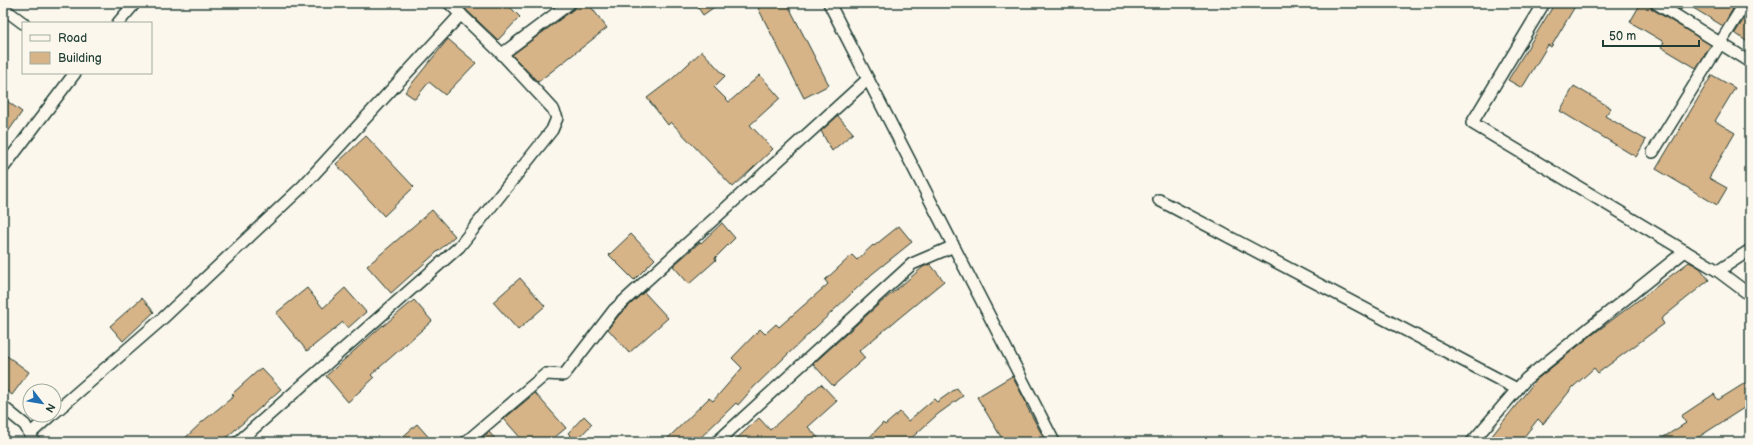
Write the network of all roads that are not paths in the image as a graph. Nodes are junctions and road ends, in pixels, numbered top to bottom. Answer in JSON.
{"nodes":[{"id":1,"x":135,"y":3,"type":"edge"},
{"id":2,"x":449,"y":3,"type":"edge"},
{"id":3,"x":570,"y":3,"type":"edge"},
{"id":4,"x":829,"y":3,"type":"edge"},
{"id":5,"x":1544,"y":3,"type":"edge"},
{"id":6,"x":1656,"y":3,"type":"edge"},
{"id":7,"x":1746,"y":3,"type":"edge"},
{"id":8,"x":3,"y":8,"type":"edge"},
{"id":9,"x":461,"y":14,"type":"junction"},
{"id":10,"x":22,"y":22,"type":"edge"},
{"id":11,"x":119,"y":22,"type":"edge"},
{"id":12,"x":1720,"y":44,"type":"junction"},
{"id":13,"x":502,"y":54,"type":"junction"},
{"id":14,"x":1750,"y":62,"type":"edge"},
{"id":15,"x":74,"y":74,"type":"edge"},
{"id":16,"x":868,"y":79,"type":"junction"},
{"id":17,"x":1653,"y":152,"type":"dead end"},
{"id":18,"x":3,"y":168,"type":"edge"},
{"id":19,"x":1159,"y":200,"type":"dead end"},
{"id":20,"x":954,"y":246,"type":"junction"},
{"id":21,"x":1750,"y":250,"type":"edge"},
{"id":22,"x":1685,"y":251,"type":"junction"},
{"id":23,"x":1718,"y":271,"type":"junction"},
{"id":24,"x":1750,"y":295,"type":"edge"},
{"id":25,"x":1518,"y":389,"type":"junction"},
{"id":26,"x":62,"y":406,"type":"edge"},
{"id":27,"x":3,"y":407,"type":"edge"},
{"id":28,"x":44,"y":423,"type":"edge"},
{"id":29,"x":32,"y":438,"type":"edge"},
{"id":30,"x":238,"y":442,"type":"edge"},
{"id":31,"x":466,"y":442,"type":"edge"},
{"id":32,"x":717,"y":442,"type":"edge"},
{"id":33,"x":1054,"y":442,"type":"edge"},
{"id":34,"x":1472,"y":442,"type":"edge"}],
"edges":[{"from":1,"to":11,"type":"street"},
{"from":2,"to":9,"type":"street"},
{"from":3,"to":13,"type":"street"},
{"from":4,"to":16,"type":"street"},
{"from":5,"to":22,"type":"street"},
{"from":6,"to":12,"type":"street"},
{"from":7,"to":12,"type":"street"},
{"from":8,"to":10,"type":"street"},
{"from":9,"to":13,"type":"street"},
{"from":9,"to":26,"type":"street"},
{"from":12,"to":14,"type":"street"},
{"from":12,"to":17,"type":"street"},
{"from":13,"to":30,"type":"street"},
{"from":15,"to":18,"type":"street"},
{"from":16,"to":20,"type":"street"},
{"from":16,"to":31,"type":"street"},
{"from":19,"to":25,"type":"street"},
{"from":20,"to":32,"type":"street"},
{"from":20,"to":33,"type":"street"},
{"from":21,"to":23,"type":"street"},
{"from":22,"to":23,"type":"street"},
{"from":22,"to":25,"type":"street"},
{"from":23,"to":24,"type":"street"},
{"from":25,"to":34,"type":"street"},
{"from":27,"to":29,"type":"street"},
{"from":28,"to":29,"type":"street"}]}
